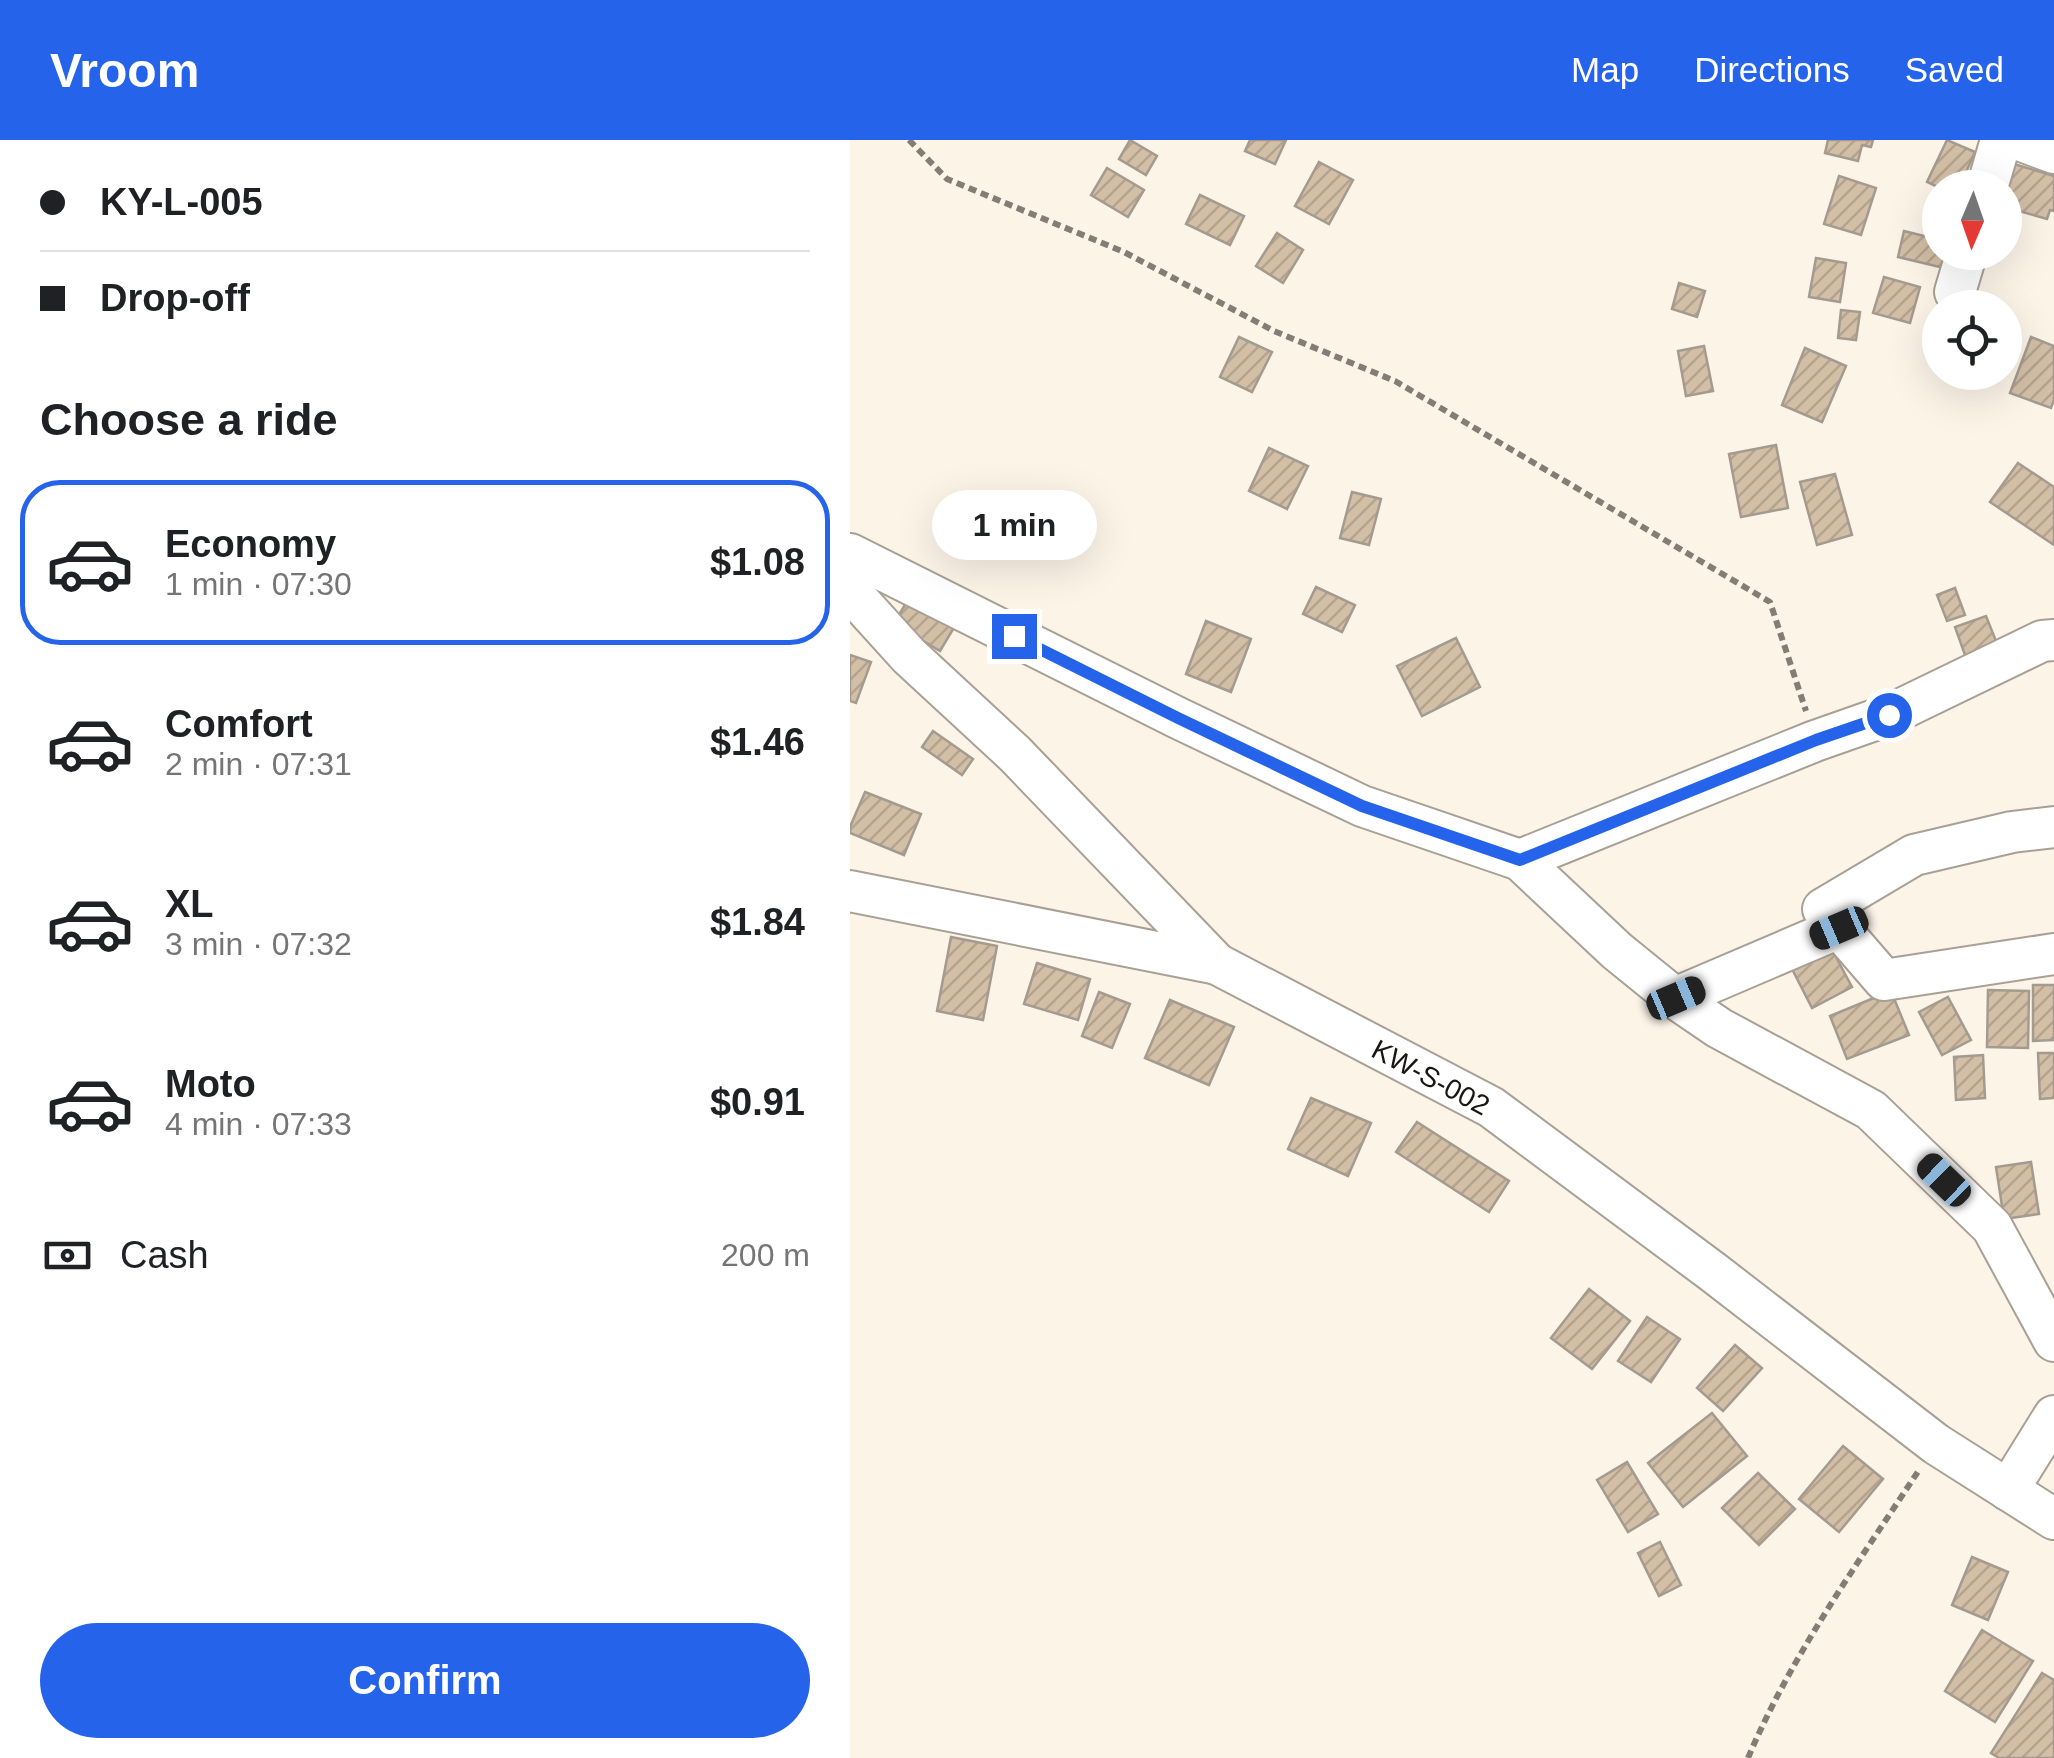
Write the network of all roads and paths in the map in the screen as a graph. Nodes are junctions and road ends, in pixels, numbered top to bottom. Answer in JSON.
{"nodes":[{"id":1,"x":910,"y":140,"type":"edge"},
{"id":2,"x":2002,"y":140,"type":"edge"},
{"id":3,"x":2019,"y":140,"type":"edge"},
{"id":4,"x":2054,"y":153,"type":"edge"},
{"id":5,"x":1993,"y":170,"type":"edge"},
{"id":6,"x":850,"y":554,"type":"edge"},
{"id":7,"x":850,"y":592,"type":"edge"},
{"id":8,"x":2054,"y":640,"type":"edge"},
{"id":9,"x":1816,"y":740,"type":"junction"},
{"id":10,"x":2054,"y":827,"type":"edge"},
{"id":11,"x":1520,"y":860,"type":"junction"},
{"id":12,"x":850,"y":891,"type":"edge"},
{"id":13,"x":1839,"y":928,"type":"junction"},
{"id":14,"x":2054,"y":954,"type":"edge"},
{"id":15,"x":1217,"y":964,"type":"junction"},
{"id":16,"x":1676,"y":998,"type":"junction"},
{"id":17,"x":2054,"y":1341,"type":"edge"},
{"id":18,"x":2054,"y":1416,"type":"edge"},
{"id":19,"x":1936,"y":1444,"type":"junction"},
{"id":20,"x":2008,"y":1490,"type":"junction"},
{"id":21,"x":2054,"y":1520,"type":"edge"},
{"id":22,"x":1748,"y":1758,"type":"edge"}],
"edges":[{"from":1,"to":9,"type":"path"},
{"from":2,"to":5,"type":"street"},
{"from":3,"to":4,"type":"street"},
{"from":6,"to":11,"type":"street"},
{"from":7,"to":15,"type":"street","name":"KW-S-002"},
{"from":8,"to":9,"type":"street"},
{"from":9,"to":11,"type":"street"},
{"from":10,"to":13,"type":"street"},
{"from":11,"to":16,"type":"street"},
{"from":12,"to":15,"type":"street"},
{"from":13,"to":14,"type":"street"},
{"from":13,"to":16,"type":"street"},
{"from":15,"to":19,"type":"street","name":"KW-S-002"},
{"from":16,"to":17,"type":"street"},
{"from":18,"to":20,"type":"street"},
{"from":19,"to":20,"type":"street","name":"KW-S-002"},
{"from":19,"to":22,"type":"path"},
{"from":20,"to":21,"type":"street","name":"KW-S-002"}]}
